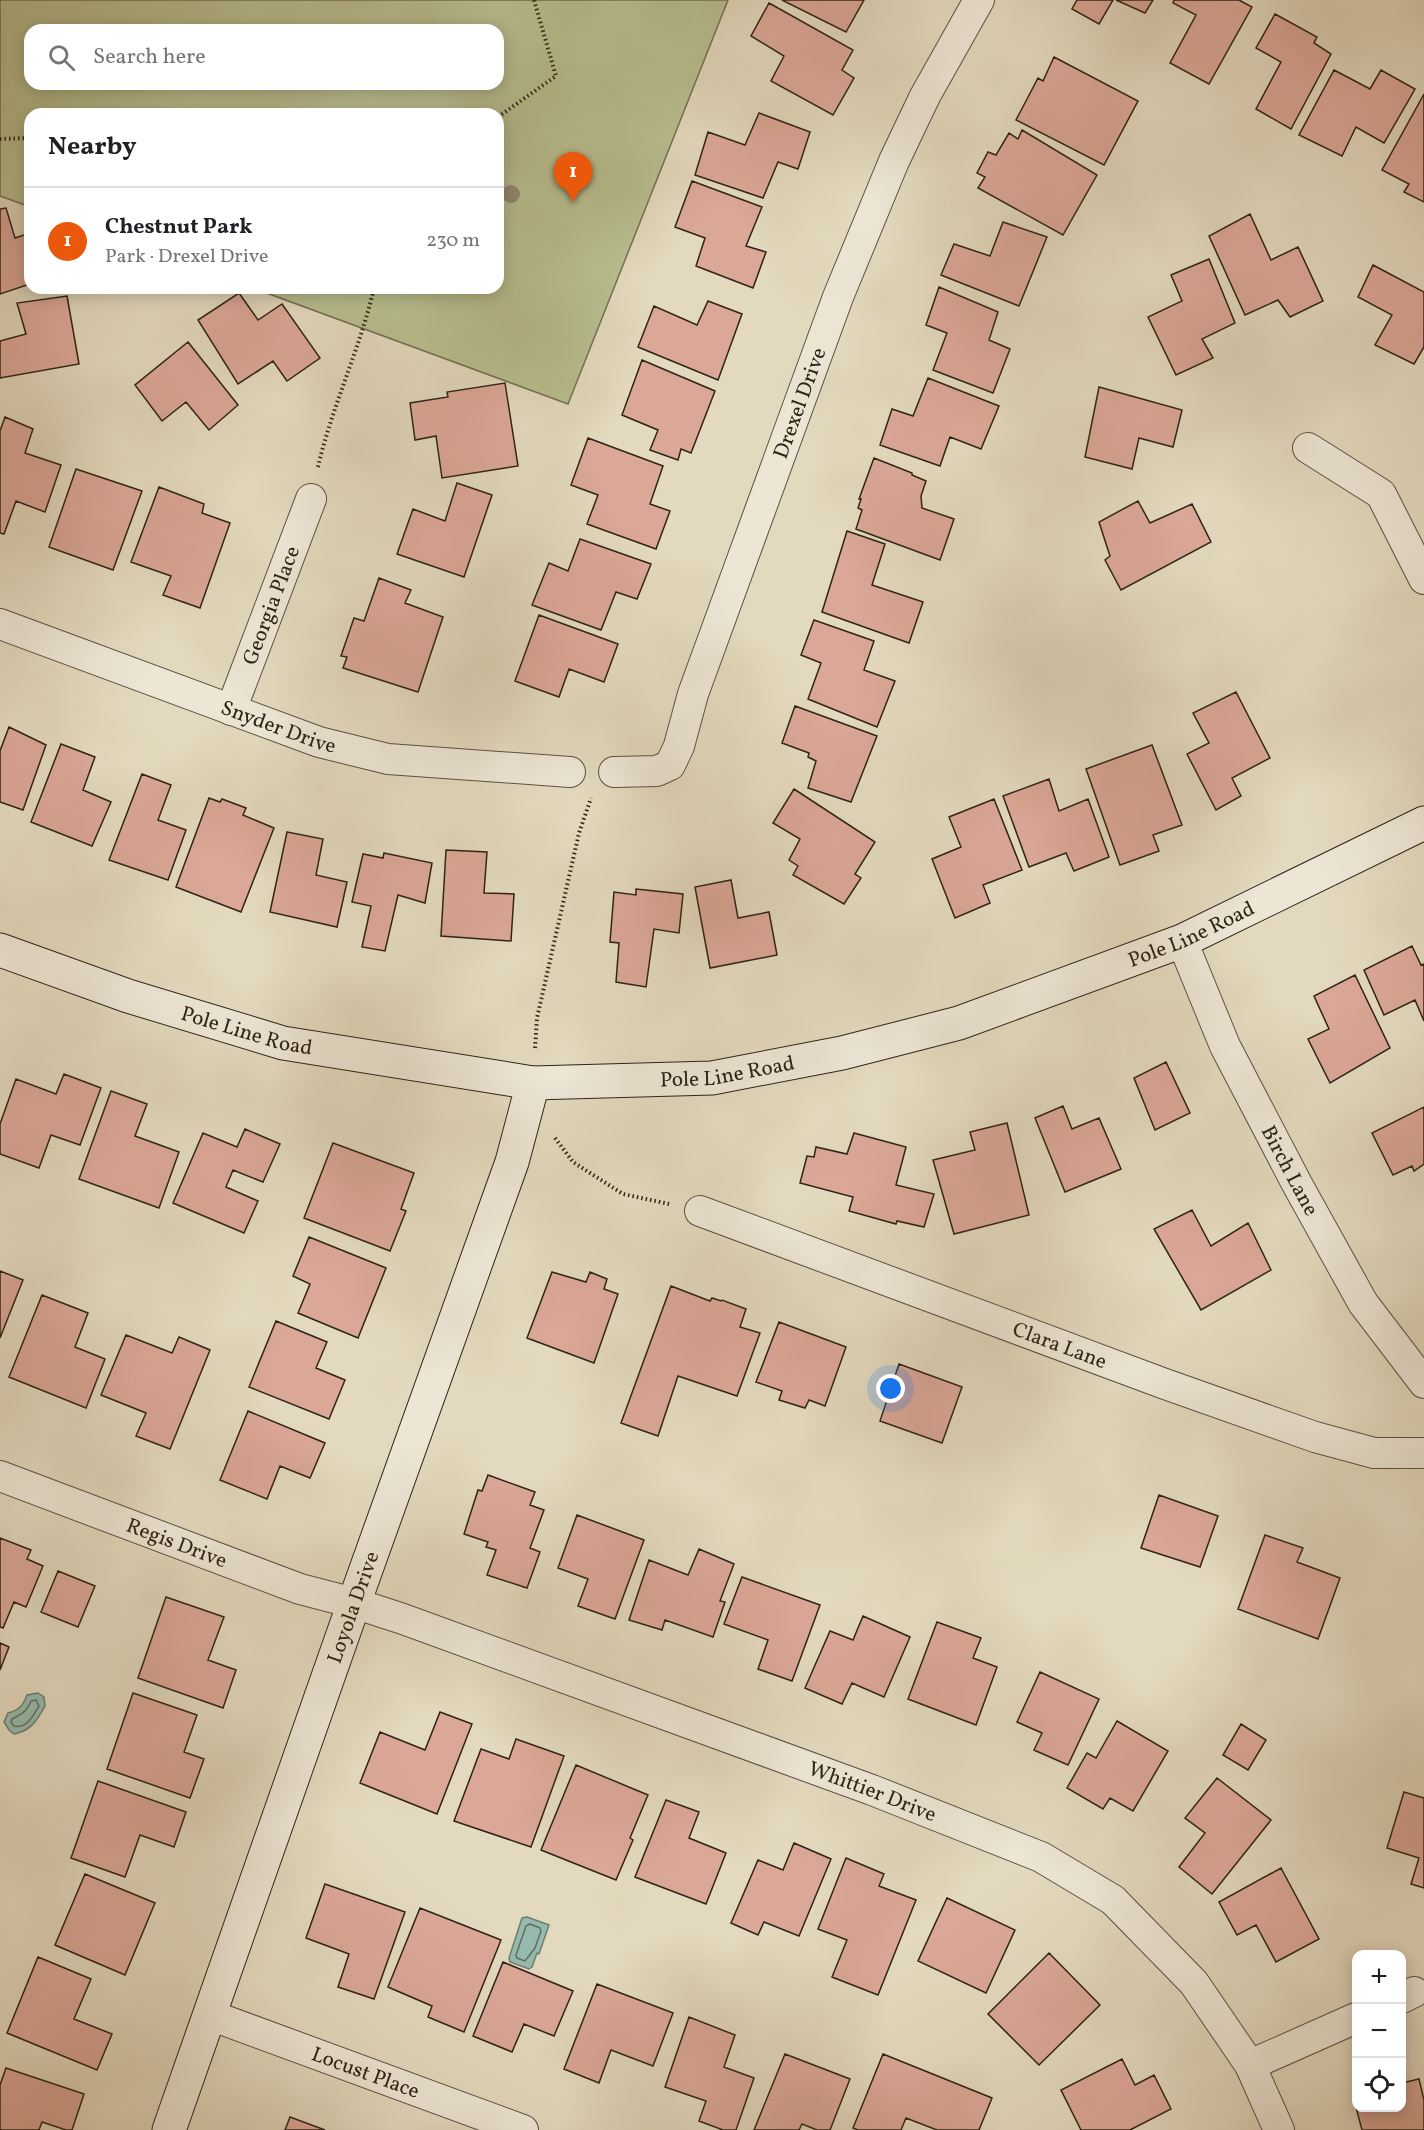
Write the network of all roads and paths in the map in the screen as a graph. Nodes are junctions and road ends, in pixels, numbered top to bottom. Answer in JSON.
{"nodes":[{"id":1,"x":534,"y":0,"type":"edge"},
{"id":2,"x":980,"y":0,"type":"edge"},
{"id":3,"x":504,"y":113,"type":"edge"},
{"id":4,"x":24,"y":138,"type":"edge"},
{"id":5,"x":0,"y":139,"type":"edge"},
{"id":6,"x":373,"y":294,"type":"edge"},
{"id":7,"x":1308,"y":448,"type":"dead end"},
{"id":8,"x":311,"y":499,"type":"joint"},
{"id":9,"x":1424,"y":579,"type":"edge"},
{"id":10,"x":0,"y":624,"type":"edge"},
{"id":11,"x":231,"y":710,"type":"junction"},
{"id":12,"x":570,"y":772,"type":"dead end"},
{"id":13,"x":614,"y":772,"type":"dead end"},
{"id":14,"x":593,"y":792,"type":"dead end"},
{"id":15,"x":1424,"y":822,"type":"edge"},
{"id":16,"x":1182,"y":941,"type":"junction"},
{"id":17,"x":0,"y":950,"type":"edge"},
{"id":18,"x":532,"y":1083,"type":"junction"},
{"id":19,"x":553,"y":1134,"type":"dead end"},
{"id":20,"x":700,"y":1211,"type":"joint"},
{"id":21,"x":1424,"y":1383,"type":"edge"},
{"id":22,"x":1424,"y":1453,"type":"edge"},
{"id":23,"x":0,"y":1476,"type":"edge"},
{"id":24,"x":354,"y":1603,"type":"junction"},
{"id":25,"x":210,"y":2015,"type":"junction"},
{"id":26,"x":1352,"y":2020,"type":"edge"},
{"id":27,"x":1250,"y":2065,"type":"junction"},
{"id":28,"x":169,"y":2130,"type":"edge"},
{"id":29,"x":523,"y":2130,"type":"edge"},
{"id":30,"x":1279,"y":2130,"type":"edge"}],
"edges":[{"from":1,"to":3,"type":"path"},
{"from":2,"to":13,"type":"street","name":"Drexel Drive"},
{"from":4,"to":5,"type":"path"},
{"from":6,"to":8,"type":"path"},
{"from":7,"to":9,"type":"street"},
{"from":8,"to":11,"type":"street","name":"Georgia Place"},
{"from":10,"to":11,"type":"street","name":"Snyder Drive"},
{"from":11,"to":12,"type":"street","name":"Snyder Drive"},
{"from":14,"to":18,"type":"path"},
{"from":15,"to":16,"type":"main road","name":"Pole Line Road"},
{"from":16,"to":18,"type":"main road","name":"Pole Line Road"},
{"from":16,"to":21,"type":"street","name":"Birch Lane"},
{"from":17,"to":18,"type":"main road","name":"Pole Line Road"},
{"from":18,"to":24,"type":"main road","name":"Loyola Drive"},
{"from":19,"to":20,"type":"path"},
{"from":20,"to":22,"type":"street","name":"Clara Lane"},
{"from":23,"to":24,"type":"street","name":"Regis Drive"},
{"from":24,"to":25,"type":"main road","name":"Loyola Drive"},
{"from":24,"to":27,"type":"street","name":"Whittier Drive"},
{"from":25,"to":28,"type":"main road","name":"Loyola Drive"},
{"from":25,"to":29,"type":"street","name":"Locust Place"},
{"from":26,"to":27,"type":"street"},
{"from":27,"to":30,"type":"street","name":"Whittier Drive"}]}
